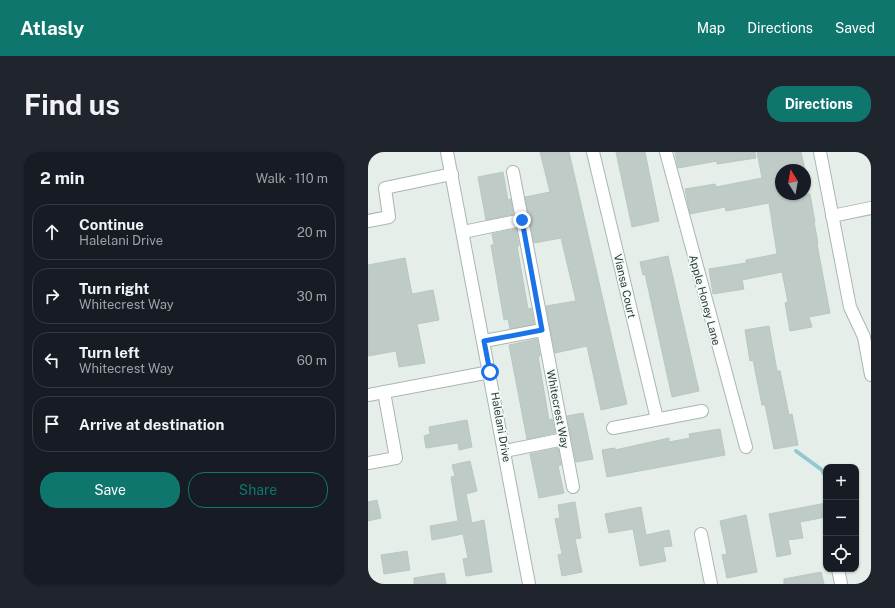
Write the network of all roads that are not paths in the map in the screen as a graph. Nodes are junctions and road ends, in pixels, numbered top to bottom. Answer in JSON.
{"nodes":[{"id":1,"x":448,"y":152,"type":"edge"},
{"id":2,"x":593,"y":152,"type":"edge"},
{"id":3,"x":666,"y":152,"type":"edge"},
{"id":4,"x":820,"y":152,"type":"edge"},
{"id":5,"x":513,"y":172,"type":"dead end"},
{"id":6,"x":452,"y":174,"type":"junction"},
{"id":7,"x":871,"y":208,"type":"edge"},
{"id":8,"x":832,"y":216,"type":"junction"},
{"id":9,"x":522,"y":220,"type":"junction"},
{"id":10,"x":368,"y":221,"type":"edge"},
{"id":11,"x":463,"y":232,"type":"junction"},
{"id":12,"x":542,"y":330,"type":"junction"},
{"id":13,"x":484,"y":341,"type":"junction"},
{"id":14,"x":490,"y":372,"type":"junction"},
{"id":15,"x":871,"y":375,"type":"edge"},
{"id":16,"x":384,"y":392,"type":"junction"},
{"id":17,"x":368,"y":395,"type":"edge"},
{"id":18,"x":702,"y":411,"type":"dead end"},
{"id":19,"x":657,"y":419,"type":"junction"},
{"id":20,"x":613,"y":428,"type":"dead end"},
{"id":21,"x":564,"y":439,"type":"junction"},
{"id":22,"x":746,"y":447,"type":"dead end"},
{"id":23,"x":505,"y":451,"type":"junction"},
{"id":24,"x":368,"y":463,"type":"edge"},
{"id":25,"x":573,"y":487,"type":"dead end"},
{"id":26,"x":701,"y":534,"type":"dead end"},
{"id":27,"x":839,"y":572,"type":"edge"},
{"id":28,"x":529,"y":584,"type":"edge"},
{"id":29,"x":711,"y":584,"type":"edge"},
{"id":30,"x":841,"y":584,"type":"edge"}],
"edges":[{"from":1,"to":6,"type":"street","name":"Halelani Drive"},
{"from":2,"to":19,"type":"street","name":"Viansa Court"},
{"from":3,"to":22,"type":"street","name":"Apple Honey Lane"},
{"from":4,"to":8,"type":"street"},
{"from":5,"to":9,"type":"street","name":"Whitecrest Way"},
{"from":6,"to":10,"type":"street"},
{"from":6,"to":11,"type":"street","name":"Halelani Drive"},
{"from":7,"to":8,"type":"street"},
{"from":8,"to":15,"type":"street"},
{"from":9,"to":11,"type":"street"},
{"from":9,"to":12,"type":"street","name":"Whitecrest Way"},
{"from":11,"to":13,"type":"street","name":"Halelani Drive"},
{"from":12,"to":13,"type":"street"},
{"from":12,"to":21,"type":"street","name":"Whitecrest Way"},
{"from":13,"to":14,"type":"street","name":"Halelani Drive"},
{"from":14,"to":16,"type":"street"},
{"from":14,"to":23,"type":"street","name":"Halelani Drive"},
{"from":16,"to":17,"type":"street"},
{"from":16,"to":24,"type":"street"},
{"from":18,"to":19,"type":"street"},
{"from":19,"to":20,"type":"street"},
{"from":21,"to":23,"type":"street"},
{"from":21,"to":25,"type":"street","name":"Whitecrest Way"},
{"from":23,"to":28,"type":"street","name":"Halelani Drive"},
{"from":26,"to":29,"type":"street"},
{"from":27,"to":30,"type":"street"}]}
